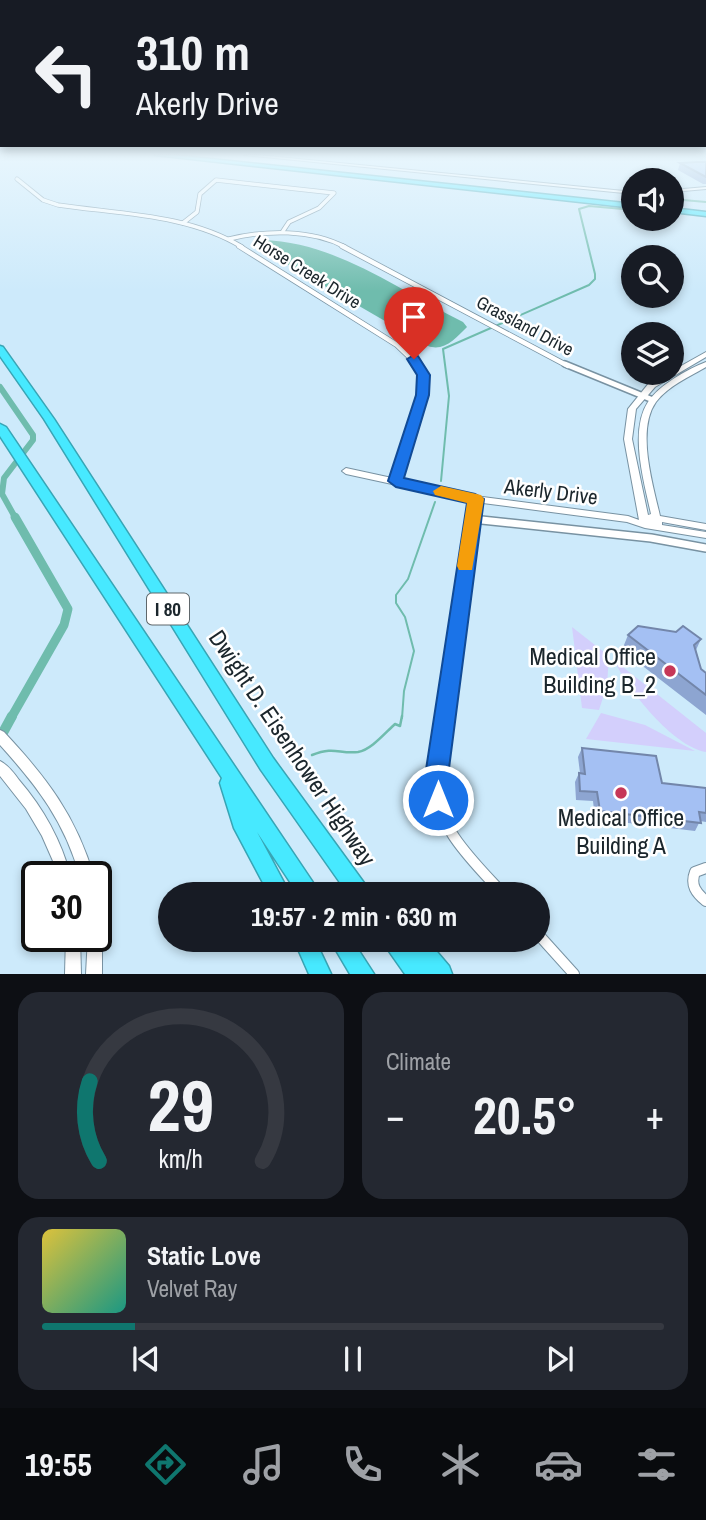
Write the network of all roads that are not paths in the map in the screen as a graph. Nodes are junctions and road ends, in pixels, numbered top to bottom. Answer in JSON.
{"nodes":[{"id":1,"x":44,"y":200,"type":"edge"},
{"id":2,"x":200,"y":200,"type":"edge"},
{"id":3,"x":327,"y":200,"type":"edge"},
{"id":4,"x":600,"y":200,"type":"edge"},
{"id":5,"x":602,"y":200,"type":"edge"},
{"id":6,"x":621,"y":203,"type":"edge"},
{"id":7,"x":621,"y":203,"type":"edge"},
{"id":8,"x":684,"y":209,"type":"edge"},
{"id":9,"x":684,"y":211,"type":"edge"},
{"id":10,"x":706,"y":211,"type":"edge"},
{"id":11,"x":183,"y":223,"type":"junction"},
{"id":12,"x":283,"y":231,"type":"junction"},
{"id":13,"x":229,"y":239,"type":"junction"},
{"id":14,"x":0,"y":349,"type":"edge"},
{"id":15,"x":706,"y":354,"type":"edge"},
{"id":16,"x":706,"y":364,"type":"edge"},
{"id":17,"x":641,"y":396,"type":"junction"},
{"id":18,"x":653,"y":400,"type":"junction"},
{"id":19,"x":0,"y":427,"type":"edge"},
{"id":20,"x":346,"y":471,"type":"dead end"},
{"id":21,"x":396,"y":481,"type":"junction"},
{"id":22,"x":475,"y":499,"type":"junction"},
{"id":23,"x":472,"y":519,"type":"junction"},
{"id":24,"x":644,"y":520,"type":"junction"},
{"id":25,"x":657,"y":522,"type":"junction"},
{"id":26,"x":706,"y":527,"type":"edge"},
{"id":27,"x":706,"y":535,"type":"edge"},
{"id":28,"x":706,"y":548,"type":"edge"},
{"id":29,"x":4,"y":740,"type":"edge"},
{"id":30,"x":0,"y":766,"type":"edge"},
{"id":31,"x":225,"y":769,"type":"junction"},
{"id":32,"x":59,"y":861,"type":"edge"},
{"id":33,"x":82,"y":861,"type":"edge"},
{"id":34,"x":340,"y":866,"type":"junction"},
{"id":35,"x":706,"y":869,"type":"edge"},
{"id":36,"x":274,"y":882,"type":"edge"},
{"id":37,"x":301,"y":882,"type":"edge"},
{"id":38,"x":351,"y":882,"type":"edge"},
{"id":39,"x":357,"y":882,"type":"edge"},
{"id":40,"x":493,"y":882,"type":"edge"},
{"id":41,"x":706,"y":901,"type":"edge"},
{"id":42,"x":550,"y":947,"type":"edge"},
{"id":43,"x":73,"y":952,"type":"edge"},
{"id":44,"x":94,"y":952,"type":"edge"},
{"id":45,"x":310,"y":952,"type":"edge"},
{"id":46,"x":348,"y":952,"type":"edge"},
{"id":47,"x":402,"y":952,"type":"edge"},
{"id":48,"x":423,"y":952,"type":"edge"},
{"id":49,"x":73,"y":974,"type":"edge"},
{"id":50,"x":94,"y":974,"type":"edge"},
{"id":51,"x":320,"y":974,"type":"edge"},
{"id":52,"x":363,"y":974,"type":"edge"},
{"id":53,"x":418,"y":974,"type":"edge"},
{"id":54,"x":440,"y":974,"type":"edge"},
{"id":55,"x":574,"y":974,"type":"edge"}],
"edges":[{"from":1,"to":11,"type":"street","name":"Horse Creek Drive"},
{"from":2,"to":11,"type":"street"},
{"from":3,"to":12,"type":"street"},
{"from":4,"to":6,"type":"highway"},
{"from":5,"to":7,"type":"highway"},
{"from":8,"to":10,"type":"highway"},
{"from":9,"to":10,"type":"highway"},
{"from":11,"to":13,"type":"street","name":"Horse Creek Drive"},
{"from":12,"to":13,"type":"street","name":"Grassland Drive"},
{"from":12,"to":17,"type":"street","name":"Grassland Drive"},
{"from":13,"to":21,"type":"street","name":"Horse Creek Drive"},
{"from":14,"to":34,"type":"highway","name":"Dwight D. Eisenhower Highway","number":"I 80"},
{"from":15,"to":17,"type":"street"},
{"from":16,"to":18,"type":"street"},
{"from":17,"to":18,"type":"street","name":"Grassland Drive"},
{"from":17,"to":24,"type":"street"},
{"from":18,"to":25,"type":"street"},
{"from":19,"to":31,"type":"highway","number":"I 80"},
{"from":20,"to":21,"type":"street","name":"Akerly Drive"},
{"from":21,"to":22,"type":"street","name":"Akerly Drive"},
{"from":22,"to":23,"type":"street"},
{"from":22,"to":24,"type":"street","name":"Akerly Drive"},
{"from":23,"to":28,"type":"street"},
{"from":23,"to":40,"type":"street"},
{"from":24,"to":25,"type":"street","name":"Akerly Drive"},
{"from":25,"to":26,"type":"street","name":"Akerly Drive"},
{"from":25,"to":27,"type":"street","name":"Akerly Drive"},
{"from":29,"to":33,"type":"street"},
{"from":30,"to":32,"type":"street"},
{"from":31,"to":36,"type":"highway"},
{"from":31,"to":37,"type":"highway","number":"I 80"},
{"from":34,"to":38,"type":"highway","name":"Dwight D. Eisenhower Highway","number":"I 80"},
{"from":34,"to":39,"type":"highway"},
{"from":35,"to":41,"type":"street"},
{"from":42,"to":55,"type":"street"},
{"from":43,"to":49,"type":"street"},
{"from":44,"to":50,"type":"street"},
{"from":45,"to":51,"type":"highway"},
{"from":46,"to":52,"type":"highway"},
{"from":47,"to":53,"type":"highway"},
{"from":48,"to":54,"type":"highway"}]}
